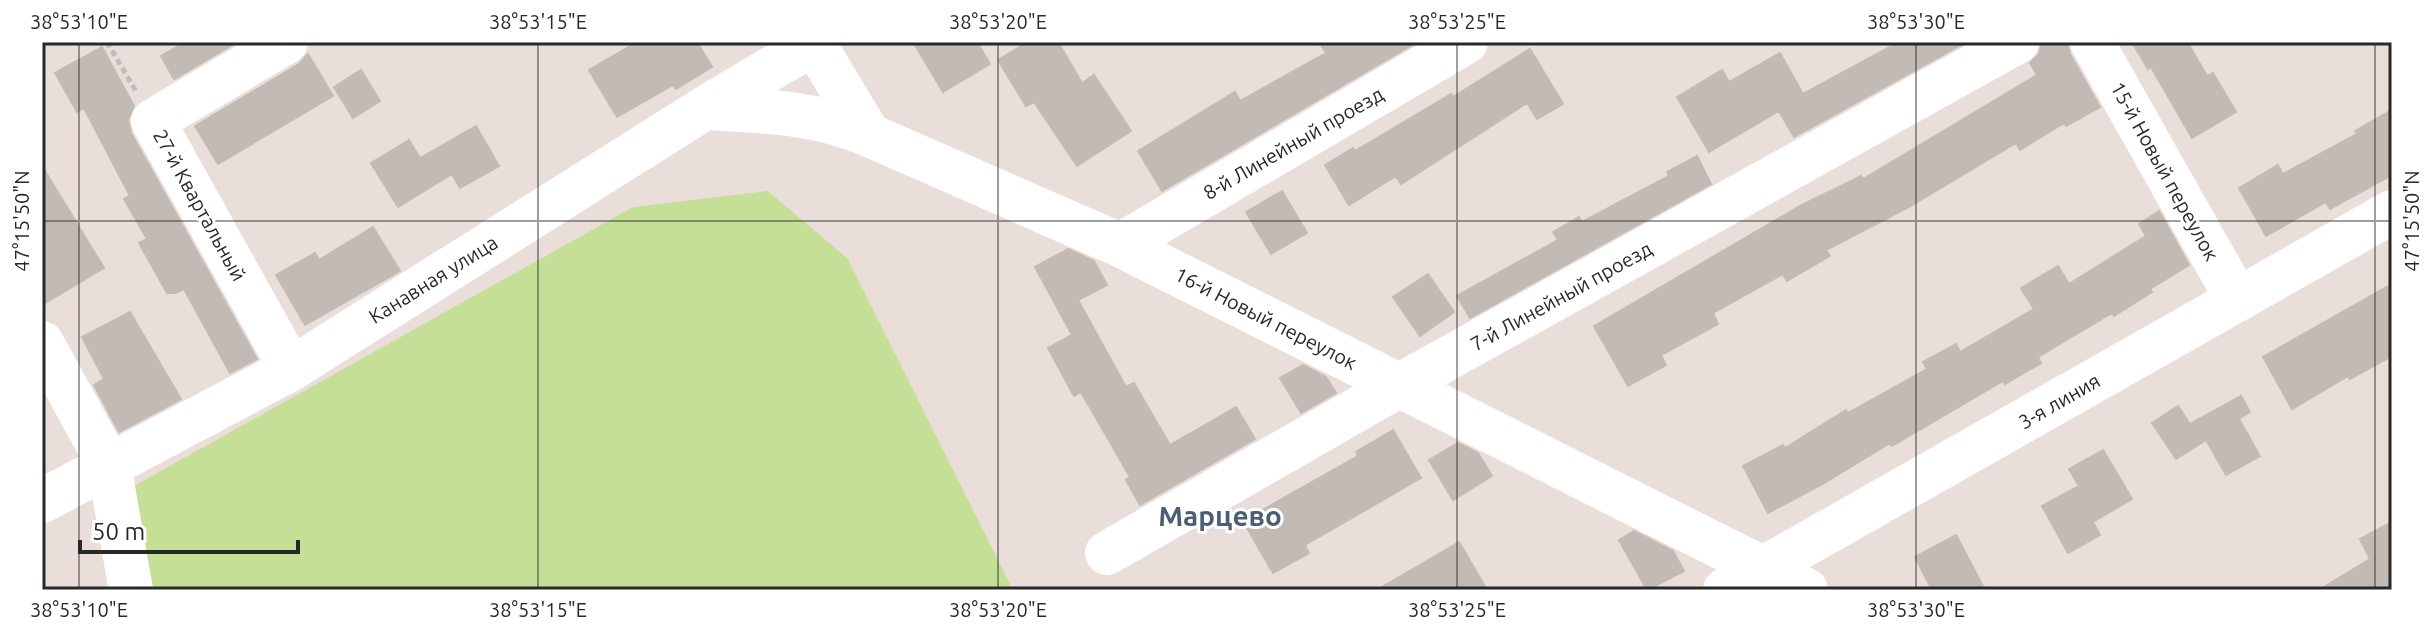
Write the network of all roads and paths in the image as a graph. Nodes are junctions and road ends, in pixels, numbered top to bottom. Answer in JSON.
{"nodes":[{"id":1,"x":107,"y":42,"type":"edge"},
{"id":2,"x":286,"y":42,"type":"edge"},
{"id":3,"x":814,"y":42,"type":"edge"},
{"id":4,"x":1466,"y":42,"type":"edge"},
{"id":5,"x":2017,"y":42,"type":"edge"},
{"id":6,"x":2092,"y":42,"type":"edge"},
{"id":7,"x":705,"y":108,"type":"junction"},
{"id":8,"x":153,"y":121,"type":"junction"},
{"id":9,"x":869,"y":135,"type":"junction"},
{"id":10,"x":2392,"y":212,"type":"edge"},
{"id":11,"x":1120,"y":245,"type":"junction"},
{"id":12,"x":2237,"y":299,"type":"junction"},
{"id":13,"x":42,"y":343,"type":"edge"},
{"id":14,"x":291,"y":369,"type":"junction"},
{"id":15,"x":1400,"y":385,"type":"junction"},
{"id":16,"x":109,"y":465,"type":"junction"},
{"id":17,"x":42,"y":501,"type":"edge"},
{"id":18,"x":1107,"y":553,"type":"dead end"},
{"id":19,"x":1764,"y":568,"type":"junction"},
{"id":20,"x":131,"y":590,"type":"edge"},
{"id":21,"x":1725,"y":590,"type":"edge"},
{"id":22,"x":1806,"y":590,"type":"edge"}],
"edges":[{"from":1,"to":8,"type":"path","name":"27-й Квартальный"},
{"from":2,"to":8,"type":"street"},
{"from":3,"to":7,"type":"street","name":"Канавная улица"},
{"from":3,"to":9,"type":"street"},
{"from":4,"to":11,"type":"street","name":"8-й Линейный проезд"},
{"from":5,"to":15,"type":"street","name":"7-й Линейный проезд"},
{"from":6,"to":12,"type":"street","name":"15-й Новый переулок"},
{"from":7,"to":9,"type":"street","name":"16-й Новый переулок"},
{"from":7,"to":14,"type":"street","name":"Канавная улица"},
{"from":8,"to":14,"type":"street","name":"27-й Квартальный"},
{"from":9,"to":11,"type":"street","name":"16-й Новый переулок"},
{"from":10,"to":12,"type":"street","name":"3-я линия"},
{"from":11,"to":15,"type":"street","name":"16-й Новый переулок"},
{"from":12,"to":19,"type":"street","name":"3-я линия"},
{"from":13,"to":16,"type":"street"},
{"from":14,"to":16,"type":"street","name":"Канавная улица"},
{"from":15,"to":18,"type":"street","name":"7-й Линейный проезд"},
{"from":15,"to":19,"type":"street","name":"16-й Новый переулок"},
{"from":16,"to":17,"type":"street","name":"Канавная улица"},
{"from":16,"to":20,"type":"street"},
{"from":19,"to":21,"type":"street","name":"3-я линия"},
{"from":19,"to":22,"type":"street","name":"16-й Новый переулок"}]}
